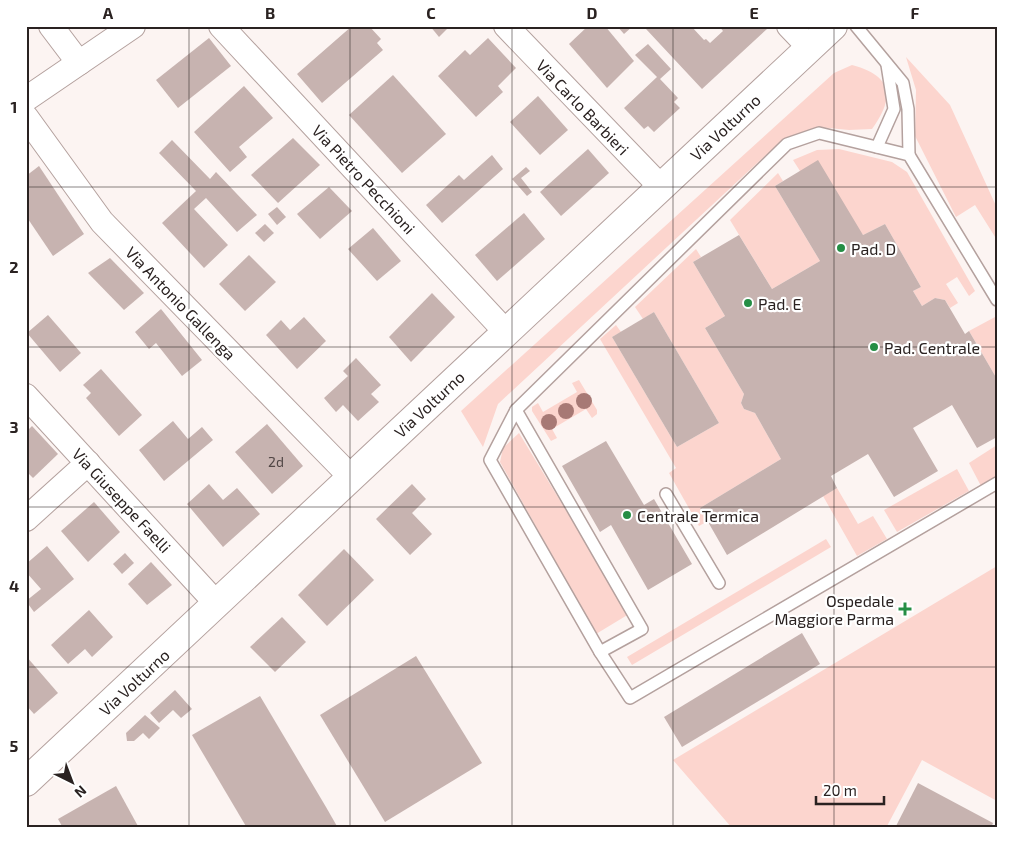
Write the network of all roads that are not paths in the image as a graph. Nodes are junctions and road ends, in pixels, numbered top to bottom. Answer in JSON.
{"nodes":[{"id":1,"x":51,"y":26,"type":"edge"},
{"id":2,"x":133,"y":26,"type":"edge"},
{"id":3,"x":221,"y":26,"type":"edge"},
{"id":4,"x":506,"y":26,"type":"edge"},
{"id":5,"x":789,"y":26,"type":"edge"},
{"id":6,"x":833,"y":26,"type":"edge"},
{"id":7,"x":856,"y":26,"type":"edge"},
{"id":8,"x":810,"y":48,"type":"junction"},
{"id":9,"x":885,"y":59,"type":"junction"},
{"id":10,"x":79,"y":63,"type":"junction"},
{"id":11,"x":26,"y":99,"type":"edge"},
{"id":12,"x":26,"y":117,"type":"edge"},
{"id":13,"x":878,"y":146,"type":"junction"},
{"id":14,"x":909,"y":155,"type":"junction"},
{"id":15,"x":661,"y":187,"type":"junction"},
{"id":16,"x":997,"y":300,"type":"edge"},
{"id":17,"x":506,"y":332,"type":"junction"},
{"id":18,"x":26,"y":396,"type":"edge"},
{"id":19,"x":516,"y":410,"type":"junction"},
{"id":20,"x":88,"y":463,"type":"junction"},
{"id":21,"x":351,"y":477,"type":"junction"},
{"id":22,"x":997,"y":483,"type":"edge"},
{"id":23,"x":666,"y":494,"type":"dead end"},
{"id":24,"x":26,"y":519,"type":"edge"},
{"id":25,"x":720,"y":583,"type":"dead end"},
{"id":26,"x":217,"y":604,"type":"junction"},
{"id":27,"x":600,"y":652,"type":"junction"},
{"id":28,"x":26,"y":782,"type":"edge"}],
"edges":[{"from":1,"to":10,"type":"street"},
{"from":2,"to":10,"type":"street"},
{"from":3,"to":17,"type":"street","name":"Via Pietro Pecchioni"},
{"from":4,"to":15,"type":"street","name":"Via Carlo Barbieri"},
{"from":5,"to":8,"type":"street"},
{"from":6,"to":8,"type":"street","name":"Via Volturno"},
{"from":7,"to":9,"type":"lane"},
{"from":8,"to":15,"type":"street","name":"Via Volturno"},
{"from":9,"to":13,"type":"lane"},
{"from":9,"to":14,"type":"lane"},
{"from":10,"to":11,"type":"street"},
{"from":12,"to":21,"type":"street","name":"Via Antonio Gallenga"},
{"from":13,"to":14,"type":"lane"},
{"from":13,"to":19,"type":"lane"},
{"from":14,"to":16,"type":"lane"},
{"from":15,"to":17,"type":"street","name":"Via Volturno"},
{"from":17,"to":21,"type":"street","name":"Via Volturno"},
{"from":18,"to":20,"type":"street","name":"Via Giuseppe Faelli"},
{"from":19,"to":27,"type":"lane"},
{"from":19,"to":27,"type":"lane"},
{"from":20,"to":24,"type":"street"},
{"from":20,"to":26,"type":"street","name":"Via Giuseppe Faelli"},
{"from":21,"to":26,"type":"street","name":"Via Volturno"},
{"from":22,"to":27,"type":"lane"},
{"from":23,"to":25,"type":"lane"},
{"from":26,"to":28,"type":"street","name":"Via Volturno"}]}
